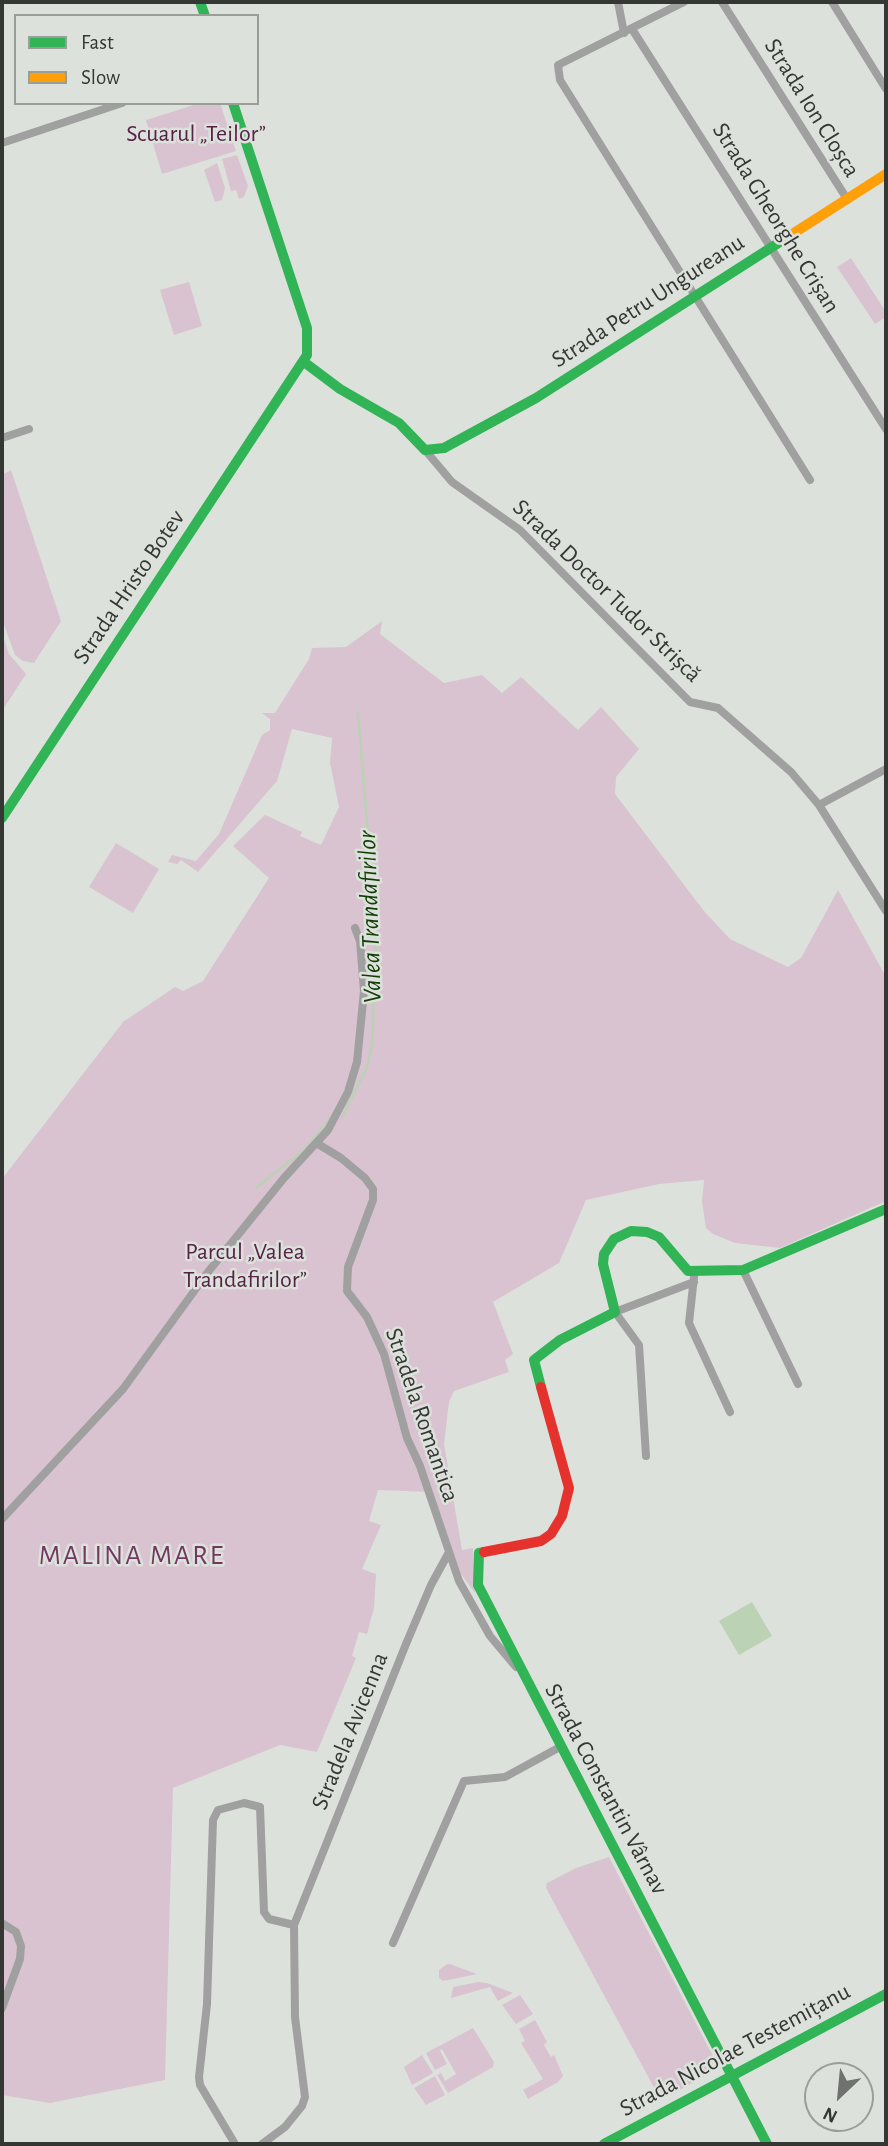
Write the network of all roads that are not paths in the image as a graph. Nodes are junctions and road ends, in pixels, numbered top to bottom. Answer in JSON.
{"nodes":[{"id":1,"x":618,"y":2,"type":"edge"},
{"id":2,"x":684,"y":2,"type":"edge"},
{"id":3,"x":722,"y":2,"type":"edge"},
{"id":4,"x":832,"y":2,"type":"edge"},
{"id":5,"x":628,"y":31,"type":"junction"},
{"id":6,"x":886,"y":89,"type":"edge"},
{"id":7,"x":116,"y":105,"type":"edge"},
{"id":8,"x":234,"y":105,"type":"edge"},
{"id":9,"x":2,"y":143,"type":"edge"},
{"id":10,"x":886,"y":174,"type":"edge"},
{"id":11,"x":847,"y":199,"type":"junction"},
{"id":12,"x":772,"y":246,"type":"junction"},
{"id":13,"x":695,"y":297,"type":"junction"},
{"id":14,"x":304,"y":362,"type":"junction"},
{"id":15,"x":29,"y":429,"type":"dead end"},
{"id":16,"x":886,"y":429,"type":"edge"},
{"id":17,"x":2,"y":438,"type":"edge"},
{"id":18,"x":425,"y":450,"type":"junction"},
{"id":19,"x":810,"y":480,"type":"dead end"},
{"id":20,"x":886,"y":769,"type":"edge"},
{"id":21,"x":819,"y":805,"type":"junction"},
{"id":22,"x":2,"y":818,"type":"edge"},
{"id":23,"x":886,"y":911,"type":"edge"},
{"id":24,"x":355,"y":928,"type":"dead end"},
{"id":25,"x":318,"y":1144,"type":"junction"},
{"id":26,"x":886,"y":1209,"type":"edge"},
{"id":27,"x":743,"y":1270,"type":"junction"},
{"id":28,"x":694,"y":1277,"type":"junction"},
{"id":29,"x":615,"y":1312,"type":"junction"},
{"id":30,"x":798,"y":1384,"type":"dead end"},
{"id":31,"x":730,"y":1412,"type":"dead end"},
{"id":32,"x":646,"y":1457,"type":"dead end"},
{"id":33,"x":2,"y":1519,"type":"edge"},
{"id":34,"x":448,"y":1555,"type":"junction"},
{"id":35,"x":521,"y":1672,"type":"junction"},
{"id":36,"x":559,"y":1747,"type":"junction"},
{"id":37,"x":2,"y":1923,"type":"edge"},
{"id":38,"x":294,"y":1925,"type":"junction"},
{"id":39,"x":393,"y":1942,"type":"dead end"},
{"id":40,"x":886,"y":1994,"type":"edge"},
{"id":41,"x":2,"y":2008,"type":"edge"},
{"id":42,"x":732,"y":2076,"type":"junction"},
{"id":43,"x":235,"y":2144,"type":"edge"},
{"id":44,"x":262,"y":2144,"type":"edge"},
{"id":45,"x":604,"y":2144,"type":"edge"},
{"id":46,"x":767,"y":2144,"type":"edge"}],
"edges":[{"from":1,"to":5,"type":"street"},
{"from":2,"to":5,"type":"street"},
{"from":3,"to":11,"type":"street","name":"Strada Ion Cloșca"},
{"from":4,"to":6,"type":"street"},
{"from":5,"to":12,"type":"street","name":"Strada Gheorghe Crișan"},
{"from":5,"to":13,"type":"street"},
{"from":7,"to":9,"type":"street"},
{"from":8,"to":14,"type":"main road"},
{"from":10,"to":11,"type":"main road","name":"Strada Petru Ungureanu"},
{"from":11,"to":12,"type":"main road","name":"Strada Petru Ungureanu"},
{"from":12,"to":13,"type":"main road","name":"Strada Petru Ungureanu"},
{"from":12,"to":16,"type":"street","name":"Strada Gheorghe Crișan"},
{"from":13,"to":18,"type":"main road","name":"Strada Petru Ungureanu"},
{"from":13,"to":19,"type":"street"},
{"from":14,"to":18,"type":"main road","name":"Strada Doctor Tudor Strișcă"},
{"from":14,"to":22,"type":"main road","name":"Strada Hristo Botev"},
{"from":15,"to":17,"type":"street"},
{"from":18,"to":21,"type":"street","name":"Strada Doctor Tudor Strișcă"},
{"from":20,"to":21,"type":"street"},
{"from":21,"to":23,"type":"street","name":"Strada Doctor Tudor Strișcă"},
{"from":24,"to":25,"type":"street"},
{"from":25,"to":33,"type":"street"},
{"from":25,"to":34,"type":"street","name":"Stradela Romantica"},
{"from":26,"to":27,"type":"main road"},
{"from":27,"to":28,"type":"main road"},
{"from":27,"to":30,"type":"street"},
{"from":28,"to":29,"type":"street"},
{"from":28,"to":29,"type":"main road"},
{"from":28,"to":31,"type":"street"},
{"from":29,"to":32,"type":"street"},
{"from":29,"to":35,"type":"main road","name":"Strada Constantin Vârnav"},
{"from":34,"to":35,"type":"street","name":"Stradela Romantica"},
{"from":34,"to":38,"type":"street","name":"Stradela Avicenna"},
{"from":35,"to":36,"type":"main road","name":"Strada Constantin Vârnav"},
{"from":36,"to":39,"type":"street"},
{"from":36,"to":42,"type":"main road","name":"Strada Constantin Vârnav"},
{"from":37,"to":41,"type":"street"},
{"from":38,"to":43,"type":"street"},
{"from":38,"to":44,"type":"street"},
{"from":40,"to":42,"type":"main road","name":"Strada Nicolae Testemițanu"},
{"from":42,"to":45,"type":"main road","name":"Strada Nicolae Testemițanu"},
{"from":42,"to":46,"type":"main road","name":"Strada Constantin Vârnav"}]}
